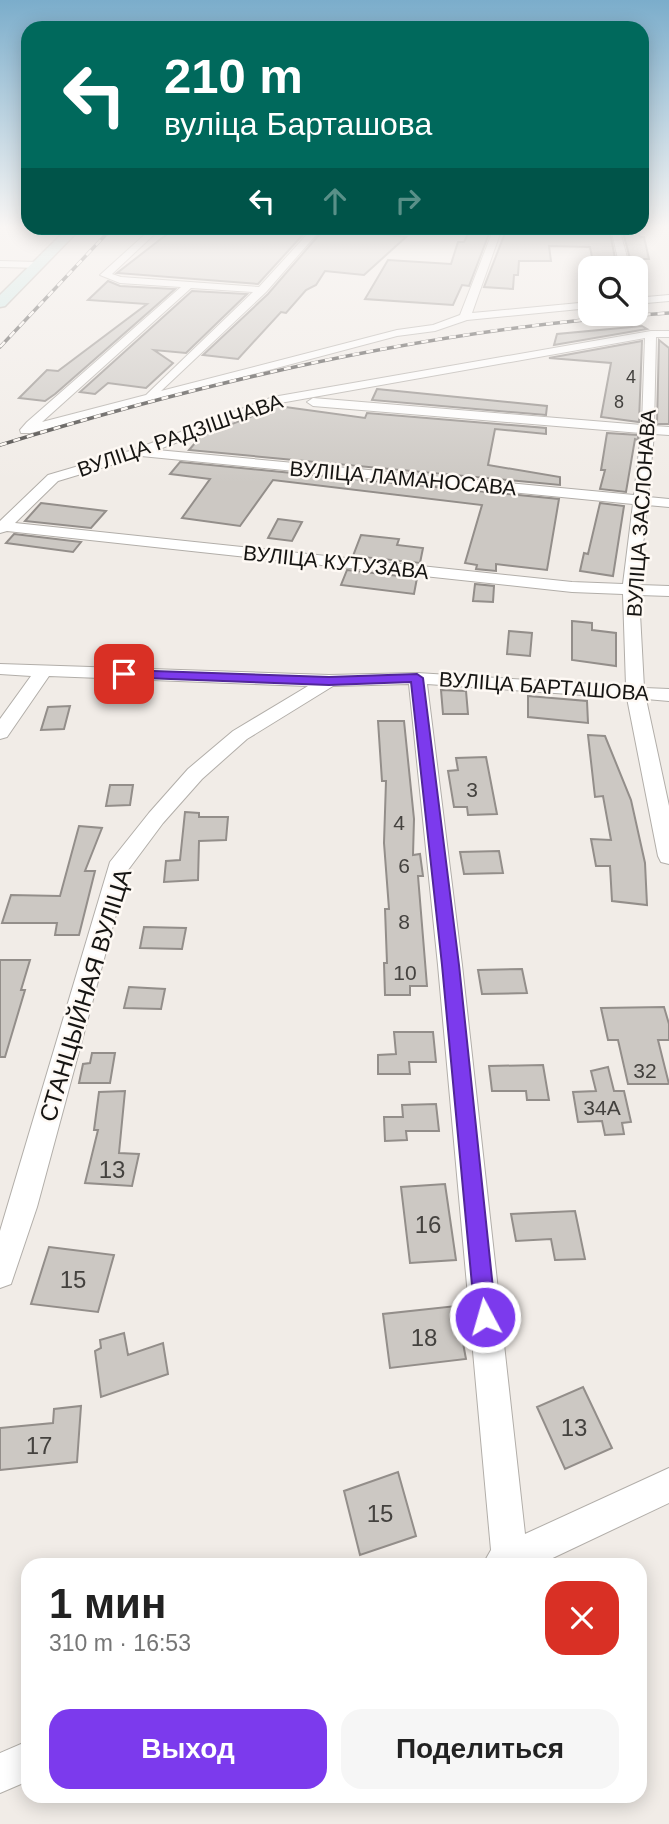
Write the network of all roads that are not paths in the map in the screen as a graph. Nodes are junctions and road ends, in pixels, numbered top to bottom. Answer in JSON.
{"nodes":[{"id":1,"x":157,"y":313,"type":"edge"},
{"id":2,"x":237,"y":313,"type":"edge"},
{"id":3,"x":466,"y":313,"type":"edge"},
{"id":4,"x":505,"y":313,"type":"edge"},
{"id":5,"x":465,"y":317,"type":"junction"},
{"id":6,"x":651,"y":334,"type":"junction"},
{"id":7,"x":669,"y":334,"type":"edge"},
{"id":8,"x":179,"y":367,"type":"junction"},
{"id":9,"x":209,"y":381,"type":"junction"},
{"id":10,"x":149,"y":396,"type":"junction"},
{"id":11,"x":277,"y":400,"type":"junction"},
{"id":12,"x":648,"y":428,"type":"junction"},
{"id":13,"x":669,"y":431,"type":"edge"},
{"id":14,"x":138,"y":453,"type":"junction"},
{"id":15,"x":639,"y":501,"type":"junction"},
{"id":16,"x":669,"y":503,"type":"edge"},
{"id":17,"x":1,"y":527,"type":"edge"},
{"id":18,"x":631,"y":587,"type":"junction"},
{"id":19,"x":669,"y":591,"type":"edge"},
{"id":20,"x":0,"y":669,"type":"edge"},
{"id":21,"x":43,"y":672,"type":"junction"},
{"id":22,"x":417,"y":678,"type":"junction"},
{"id":23,"x":329,"y":681,"type":"junction"},
{"id":24,"x":635,"y":692,"type":"junction"},
{"id":25,"x":669,"y":695,"type":"edge"},
{"id":26,"x":0,"y":733,"type":"edge"},
{"id":27,"x":669,"y":856,"type":"edge"},
{"id":28,"x":0,"y":1273,"type":"edge"},
{"id":29,"x":669,"y":1485,"type":"edge"},
{"id":30,"x":505,"y":1558,"type":"edge"},
{"id":31,"x":516,"y":1558,"type":"edge"},
{"id":32,"x":21,"y":1764,"type":"edge"},
{"id":33,"x":0,"y":1773,"type":"edge"}],
"edges":[{"from":1,"to":10,"type":"street"},
{"from":2,"to":8,"type":"street"},
{"from":3,"to":5,"type":"street"},
{"from":4,"to":5,"type":"street"},
{"from":5,"to":9,"type":"street"},
{"from":6,"to":7,"type":"street","name":"ВУЛІЦА РАДЗІШЧАВА"},
{"from":6,"to":11,"type":"street","name":"ВУЛІЦА РАДЗІШЧАВА"},
{"from":6,"to":12,"type":"street","name":"ВУЛІЦА ЗАСЛОНАВА"},
{"from":8,"to":9,"type":"street"},
{"from":8,"to":10,"type":"street"},
{"from":9,"to":10,"type":"street"},
{"from":11,"to":12,"type":"street"},
{"from":11,"to":14,"type":"street","name":"ВУЛІЦА РАДЗІШЧАВА"},
{"from":12,"to":13,"type":"street"},
{"from":12,"to":15,"type":"street","name":"ВУЛІЦА ЗАСЛОНАВА"},
{"from":14,"to":15,"type":"street","name":"ВУЛІЦА ЛАМАНОСАВА"},
{"from":14,"to":17,"type":"street","name":"ВУЛІЦА РАДЗІШЧАВА"},
{"from":15,"to":16,"type":"street","name":"ВУЛІЦА ЛАМАНОСАВА"},
{"from":15,"to":18,"type":"street","name":"ВУЛІЦА ЗАСЛОНАВА"},
{"from":17,"to":18,"type":"street","name":"ВУЛІЦА КУТУЗАВА"},
{"from":18,"to":19,"type":"street","name":"ВУЛІЦА КУТУЗАВА"},
{"from":18,"to":24,"type":"street","name":"ВУЛІЦА ЗАСЛОНАВА"},
{"from":20,"to":21,"type":"street","name":"ВУЛІЦА БАРТАШОВА"},
{"from":21,"to":23,"type":"street","name":"ВУЛІЦА БАРТАШОВА"},
{"from":21,"to":26,"type":"street"},
{"from":22,"to":23,"type":"street","name":"ВУЛІЦА БАРТАШОВА"},
{"from":22,"to":24,"type":"street","name":"ВУЛІЦА БАРТАШОВА"},
{"from":22,"to":30,"type":"street"},
{"from":23,"to":28,"type":"street","name":"СТАНЦЫЙНАЯ ВУЛІЦА"},
{"from":24,"to":25,"type":"street","name":"ВУЛІЦА БАРТАШОВА"},
{"from":24,"to":27,"type":"street","name":"ВУЛІЦА ЗАСЛОНАВА"},
{"from":29,"to":31,"type":"street"},
{"from":32,"to":33,"type":"street"}]}
